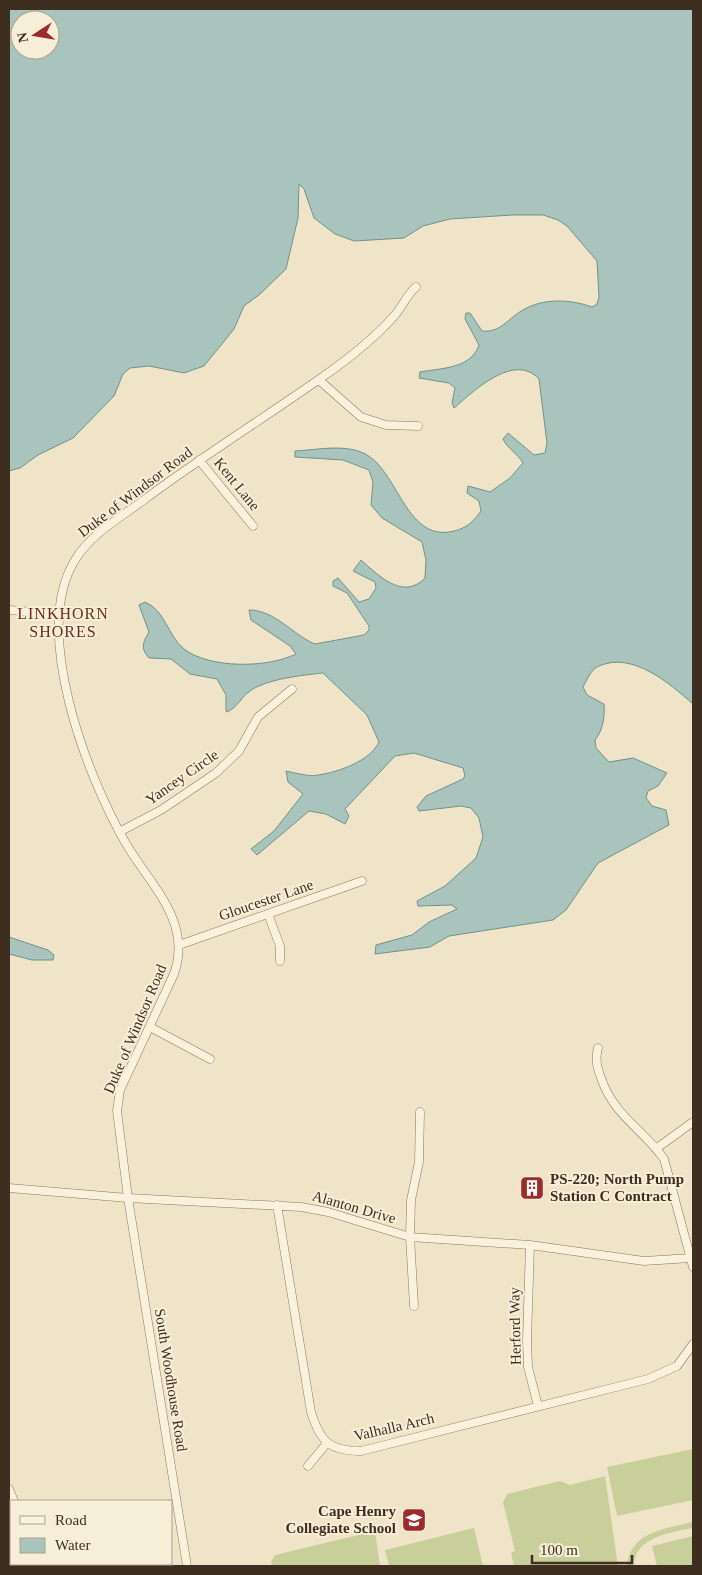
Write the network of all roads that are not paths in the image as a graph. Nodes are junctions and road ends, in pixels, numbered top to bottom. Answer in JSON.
{"nodes":[{"id":1,"x":416,"y":286,"type":"dead end"},
{"id":2,"x":319,"y":380,"type":"junction"},
{"id":3,"x":418,"y":426,"type":"dead end"},
{"id":4,"x":199,"y":460,"type":"junction"},
{"id":5,"x":253,"y":526,"type":"dead end"},
{"id":6,"x":9,"y":610,"type":"edge"},
{"id":7,"x":58,"y":614,"type":"junction"},
{"id":8,"x":292,"y":689,"type":"dead end"},
{"id":9,"x":119,"y":832,"type":"junction"},
{"id":10,"x":362,"y":880,"type":"dead end"},
{"id":11,"x":268,"y":914,"type":"junction"},
{"id":12,"x":179,"y":946,"type":"junction"},
{"id":13,"x":280,"y":961,"type":"dead end"},
{"id":14,"x":150,"y":1027,"type":"junction"},
{"id":15,"x":598,"y":1048,"type":"dead end"},
{"id":16,"x":210,"y":1058,"type":"dead end"},
{"id":17,"x":420,"y":1112,"type":"dead end"},
{"id":18,"x":693,"y":1122,"type":"edge"},
{"id":19,"x":657,"y":1148,"type":"junction"},
{"id":20,"x":9,"y":1188,"type":"edge"},
{"id":21,"x":128,"y":1198,"type":"junction"},
{"id":22,"x":277,"y":1205,"type":"junction"},
{"id":23,"x":410,"y":1237,"type":"junction"},
{"id":24,"x":530,"y":1245,"type":"junction"},
{"id":25,"x":691,"y":1258,"type":"junction"},
{"id":26,"x":693,"y":1267,"type":"edge"},
{"id":27,"x":414,"y":1306,"type":"dead end"},
{"id":28,"x":693,"y":1344,"type":"edge"},
{"id":29,"x":538,"y":1406,"type":"junction"},
{"id":30,"x":327,"y":1444,"type":"junction"},
{"id":31,"x":308,"y":1466,"type":"dead end"},
{"id":32,"x":9,"y":1488,"type":"edge"},
{"id":33,"x":14,"y":1500,"type":"edge"},
{"id":34,"x":180,"y":1525,"type":"junction"},
{"id":35,"x":172,"y":1526,"type":"edge"},
{"id":36,"x":187,"y":1566,"type":"edge"}],
"edges":[{"from":1,"to":2,"type":"street","name":"Duke of Windsor Road"},
{"from":2,"to":3,"type":"street"},
{"from":2,"to":4,"type":"street","name":"Duke of Windsor Road"},
{"from":4,"to":5,"type":"street","name":"Kent Lane"},
{"from":4,"to":7,"type":"street","name":"Duke of Windsor Road"},
{"from":6,"to":7,"type":"street"},
{"from":7,"to":9,"type":"street","name":"Duke of Windsor Road"},
{"from":8,"to":9,"type":"street","name":"Yancey Circle"},
{"from":9,"to":12,"type":"street","name":"Duke of Windsor Road"},
{"from":10,"to":11,"type":"street","name":"Gloucester Lane"},
{"from":11,"to":12,"type":"street","name":"Gloucester Lane"},
{"from":11,"to":13,"type":"street"},
{"from":12,"to":14,"type":"street","name":"Duke of Windsor Road"},
{"from":14,"to":16,"type":"street"},
{"from":14,"to":21,"type":"street","name":"Duke of Windsor Road"},
{"from":15,"to":19,"type":"street"},
{"from":17,"to":23,"type":"street"},
{"from":18,"to":19,"type":"street"},
{"from":19,"to":25,"type":"street"},
{"from":20,"to":21,"type":"street","name":"Alanton Drive"},
{"from":21,"to":22,"type":"street","name":"Alanton Drive"},
{"from":21,"to":34,"type":"street","name":"South Woodhouse Road"},
{"from":22,"to":23,"type":"street","name":"Alanton Drive"},
{"from":22,"to":30,"type":"street"},
{"from":23,"to":24,"type":"street","name":"Alanton Drive"},
{"from":23,"to":27,"type":"street"},
{"from":24,"to":25,"type":"street","name":"Alanton Drive"},
{"from":24,"to":29,"type":"street","name":"Herford Way"},
{"from":25,"to":26,"type":"street"},
{"from":28,"to":29,"type":"street","name":"Valhalla Arch"},
{"from":29,"to":30,"type":"street","name":"Valhalla Arch"},
{"from":30,"to":31,"type":"street"},
{"from":32,"to":33,"type":"street"},
{"from":34,"to":35,"type":"street"},
{"from":34,"to":36,"type":"street","name":"South Woodhouse Road"}]}
